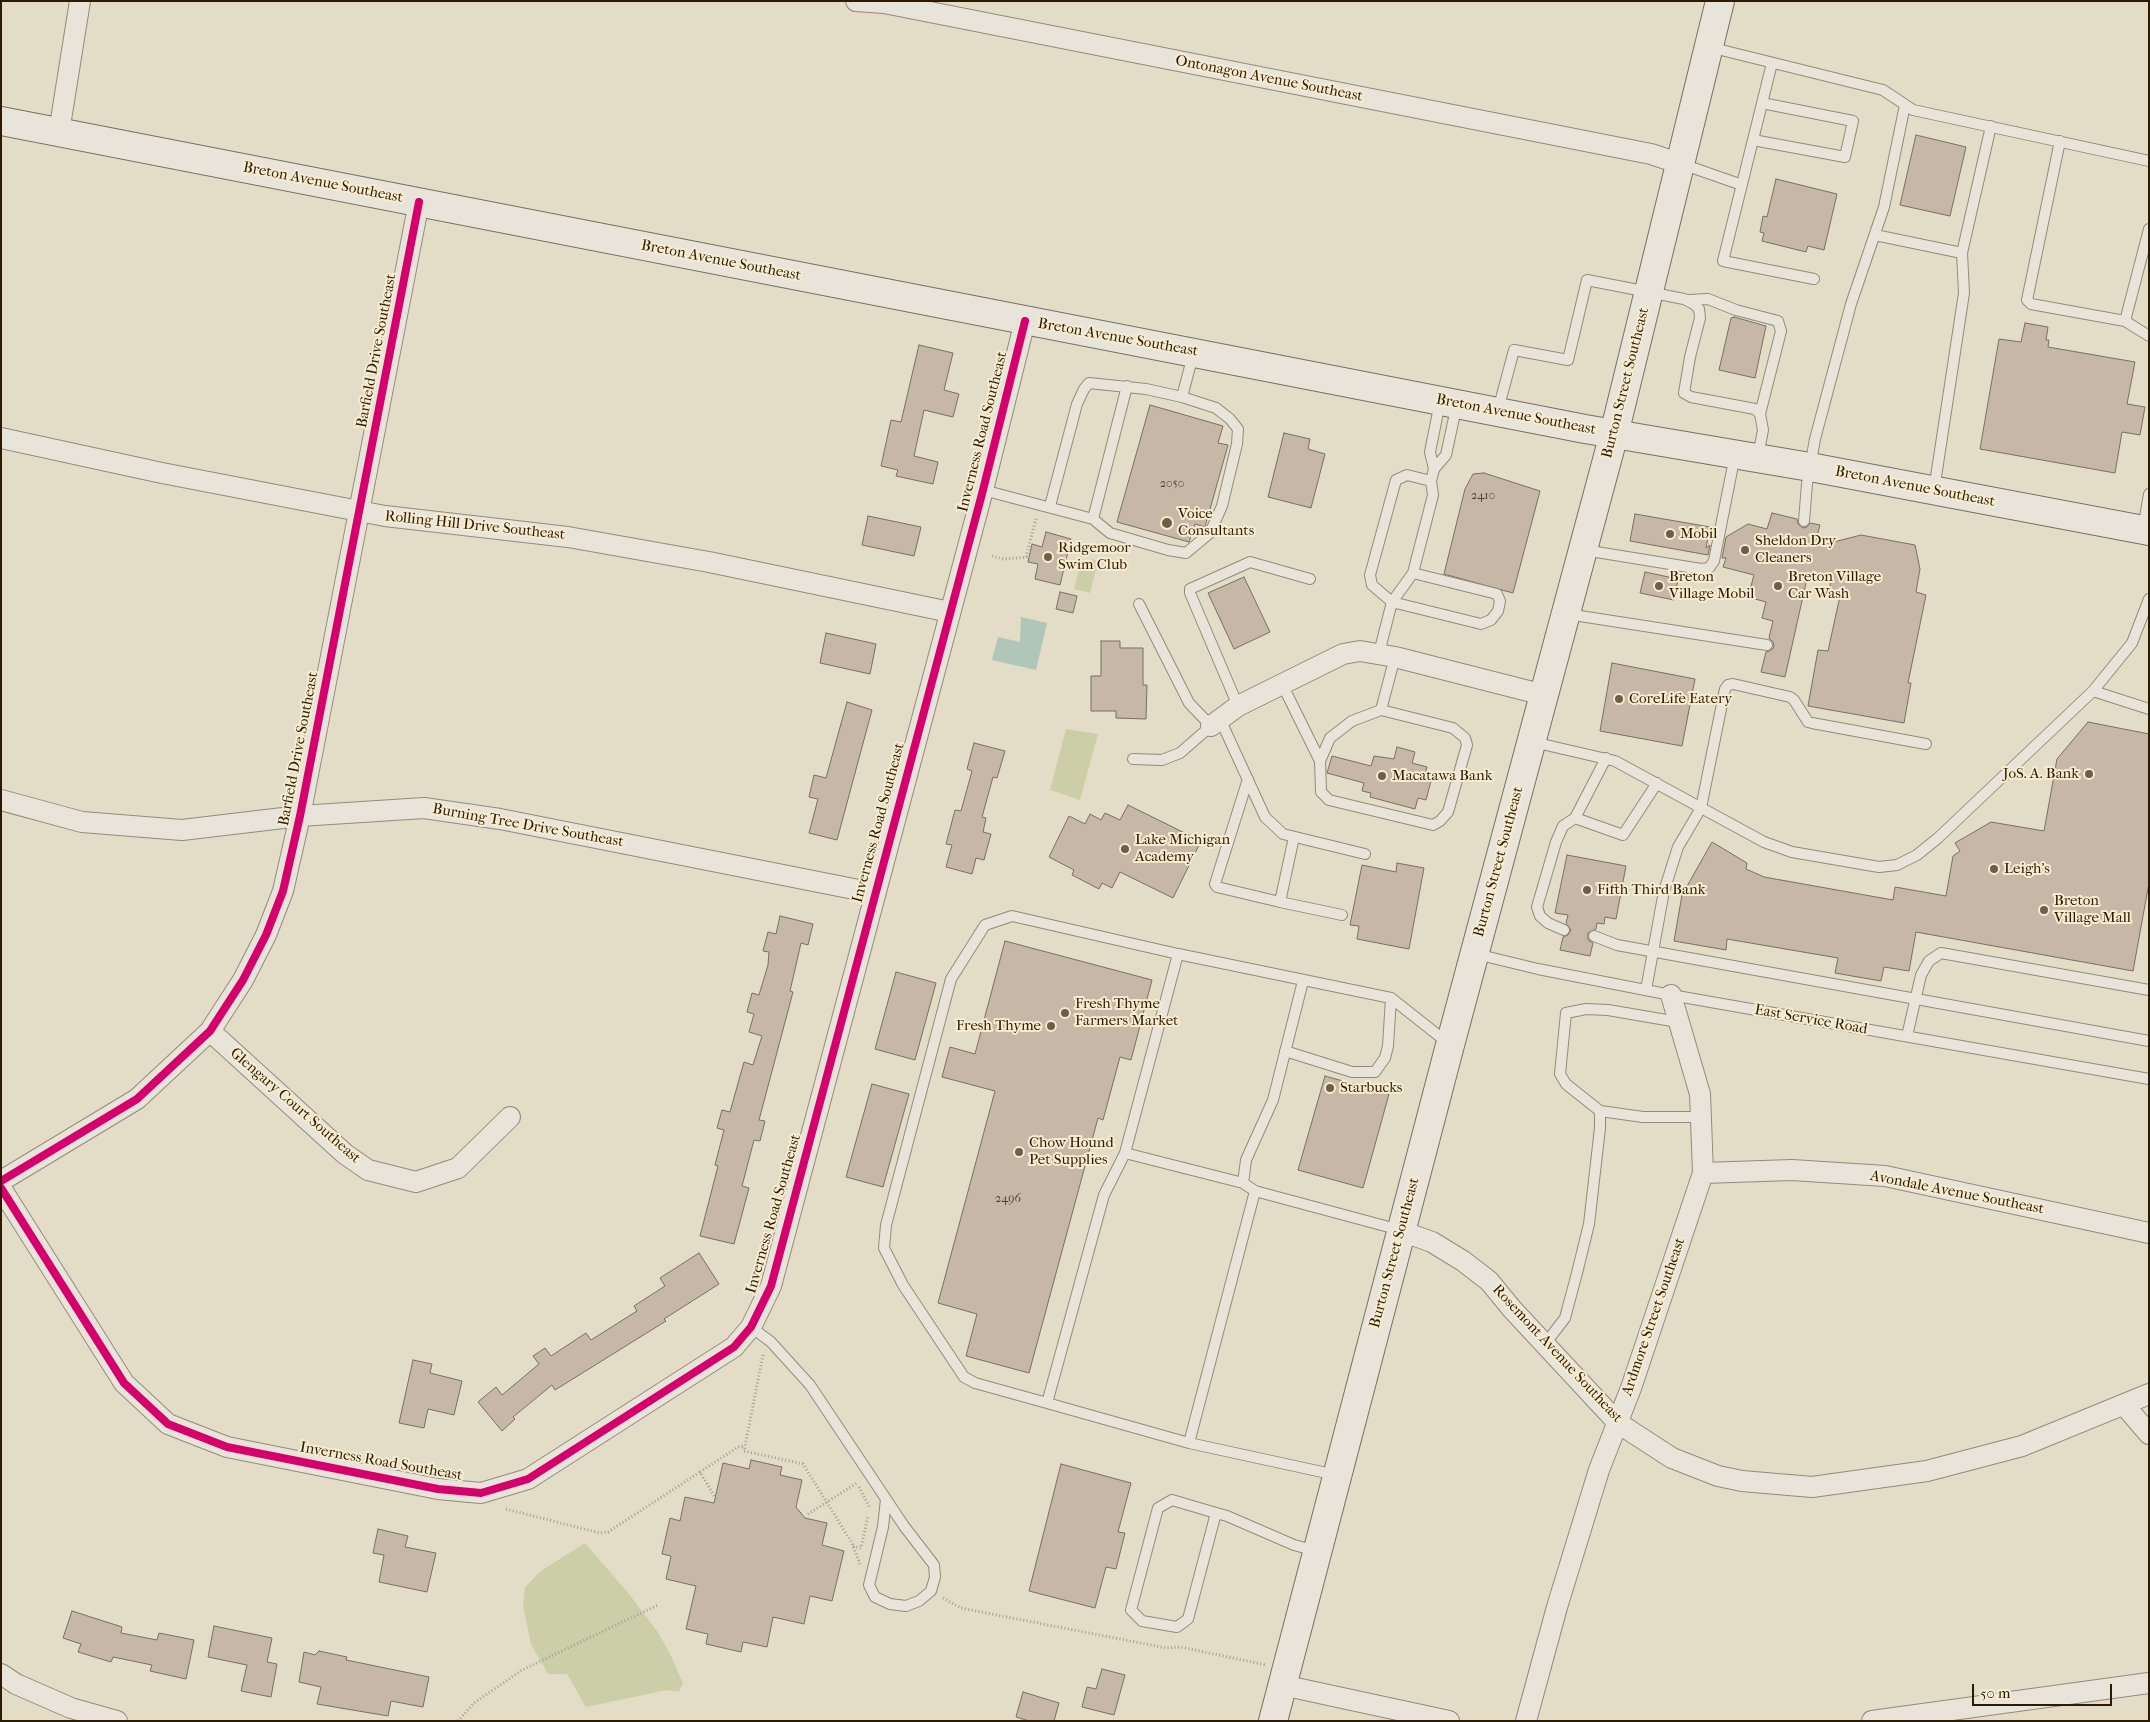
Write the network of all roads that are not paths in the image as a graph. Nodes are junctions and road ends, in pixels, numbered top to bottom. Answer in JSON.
{"nodes":[{"id":1,"x":80,"y":1,"type":"edge"},
{"id":2,"x":856,"y":1,"type":"edge"},
{"id":3,"x":1720,"y":1,"type":"edge"},
{"id":4,"x":1709,"y":48,"type":"junction"},
{"id":5,"x":1772,"y":63,"type":"junction"},
{"id":6,"x":1762,"y":103,"type":"junction"},
{"id":7,"x":1905,"y":105,"type":"junction"},
{"id":8,"x":1,"y":121,"type":"edge"},
{"id":9,"x":1991,"y":126,"type":"junction"},
{"id":10,"x":59,"y":132,"type":"junction"},
{"id":11,"x":1753,"y":140,"type":"junction"},
{"id":12,"x":2060,"y":141,"type":"junction"},
{"id":13,"x":2149,"y":161,"type":"edge"},
{"id":14,"x":1681,"y":164,"type":"junction"},
{"id":15,"x":1742,"y":185,"type":"junction"},
{"id":16,"x":419,"y":202,"type":"junction"},
{"id":17,"x":2149,"y":229,"type":"edge"},
{"id":18,"x":1875,"y":235,"type":"junction"},
{"id":19,"x":1962,"y":253,"type":"junction"},
{"id":20,"x":1814,"y":279,"type":"dead end"},
{"id":21,"x":1648,"y":291,"type":"junction"},
{"id":22,"x":1689,"y":300,"type":"junction"},
{"id":23,"x":1025,"y":321,"type":"junction"},
{"id":24,"x":2125,"y":321,"type":"junction"},
{"id":25,"x":2149,"y":336,"type":"edge"},
{"id":26,"x":1193,"y":352,"type":"junction"},
{"id":27,"x":1126,"y":386,"type":"junction"},
{"id":28,"x":1182,"y":397,"type":"junction"},
{"id":29,"x":1449,"y":402,"type":"junction"},
{"id":30,"x":1498,"y":411,"type":"junction"},
{"id":31,"x":1760,"y":414,"type":"junction"},
{"id":32,"x":1614,"y":434,"type":"junction"},
{"id":33,"x":1,"y":438,"type":"edge"},
{"id":34,"x":1746,"y":456,"type":"junction"},
{"id":35,"x":1810,"y":467,"type":"junction"},
{"id":36,"x":1434,"y":469,"type":"junction"},
{"id":37,"x":1431,"y":481,"type":"junction"},
{"id":38,"x":983,"y":490,"type":"junction"},
{"id":39,"x":1934,"y":492,"type":"junction"},
{"id":40,"x":2149,"y":494,"type":"edge"},
{"id":41,"x":1050,"y":506,"type":"junction"},
{"id":42,"x":360,"y":512,"type":"junction"},
{"id":43,"x":1093,"y":519,"type":"junction"},
{"id":44,"x":1804,"y":521,"type":"dead end"},
{"id":45,"x":2146,"y":530,"type":"edge"},
{"id":46,"x":1582,"y":549,"type":"junction"},
{"id":47,"x":1413,"y":573,"type":"junction"},
{"id":48,"x":1310,"y":579,"type":"dead end"},
{"id":49,"x":2149,"y":599,"type":"edge"},
{"id":50,"x":1392,"y":602,"type":"junction"},
{"id":51,"x":1139,"y":604,"type":"dead end"},
{"id":52,"x":950,"y":612,"type":"junction"},
{"id":53,"x":1566,"y":614,"type":"junction"},
{"id":54,"x":1767,"y":645,"type":"dead end"},
{"id":55,"x":1387,"y":655,"type":"junction"},
{"id":56,"x":1282,"y":684,"type":"junction"},
{"id":57,"x":2093,"y":691,"type":"junction"},
{"id":58,"x":1544,"y":694,"type":"junction"},
{"id":59,"x":1238,"y":706,"type":"junction"},
{"id":60,"x":2149,"y":709,"type":"edge"},
{"id":61,"x":1381,"y":710,"type":"junction"},
{"id":62,"x":1215,"y":722,"type":"junction"},
{"id":63,"x":1531,"y":742,"type":"junction"},
{"id":64,"x":1926,"y":744,"type":"dead end"},
{"id":65,"x":1606,"y":758,"type":"junction"},
{"id":66,"x":1133,"y":760,"type":"dead end"},
{"id":67,"x":1320,"y":761,"type":"junction"},
{"id":68,"x":1248,"y":779,"type":"junction"},
{"id":69,"x":1657,"y":783,"type":"junction"},
{"id":70,"x":1,"y":800,"type":"edge"},
{"id":71,"x":1701,"y":808,"type":"junction"},
{"id":72,"x":300,"y":816,"type":"junction"},
{"id":73,"x":1575,"y":818,"type":"junction"},
{"id":74,"x":1294,"y":837,"type":"junction"},
{"id":75,"x":1365,"y":854,"type":"dead end"},
{"id":76,"x":874,"y":893,"type":"junction"},
{"id":77,"x":1280,"y":902,"type":"junction"},
{"id":78,"x":1342,"y":915,"type":"dead end"},
{"id":79,"x":1564,"y":930,"type":"dead end"},
{"id":80,"x":1594,"y":936,"type":"dead end"},
{"id":81,"x":1653,"y":952,"type":"junction"},
{"id":82,"x":1178,"y":954,"type":"junction"},
{"id":83,"x":1475,"y":954,"type":"junction"},
{"id":84,"x":1303,"y":981,"type":"junction"},
{"id":85,"x":1646,"y":990,"type":"junction"},
{"id":86,"x":2149,"y":990,"type":"edge"},
{"id":87,"x":1672,"y":995,"type":"junction"},
{"id":88,"x":1914,"y":997,"type":"junction"},
{"id":89,"x":1391,"y":998,"type":"junction"},
{"id":90,"x":1678,"y":1022,"type":"junction"},
{"id":91,"x":210,"y":1031,"type":"junction"},
{"id":92,"x":1907,"y":1036,"type":"junction"},
{"id":93,"x":2149,"y":1041,"type":"edge"},
{"id":94,"x":1450,"y":1045,"type":"junction"},
{"id":95,"x":1285,"y":1051,"type":"junction"},
{"id":96,"x":2149,"y":1079,"type":"edge"},
{"id":97,"x":1600,"y":1111,"type":"junction"},
{"id":98,"x":510,"y":1117,"type":"dead end"},
{"id":99,"x":1701,"y":1117,"type":"junction"},
{"id":100,"x":1125,"y":1154,"type":"junction"},
{"id":101,"x":1703,"y":1173,"type":"junction"},
{"id":102,"x":1,"y":1181,"type":"edge"},
{"id":103,"x":1243,"y":1183,"type":"junction"},
{"id":104,"x":1,"y":1188,"type":"edge"},
{"id":105,"x":1255,"y":1191,"type":"junction"},
{"id":106,"x":1401,"y":1231,"type":"junction"},
{"id":107,"x":2149,"y":1233,"type":"edge"},
{"id":108,"x":751,"y":1327,"type":"junction"},
{"id":109,"x":1546,"y":1344,"type":"junction"},
{"id":110,"x":2149,"y":1394,"type":"edge"},
{"id":111,"x":1048,"y":1403,"type":"junction"},
{"id":112,"x":2124,"y":1406,"type":"junction"},
{"id":113,"x":1618,"y":1423,"type":"junction"},
{"id":114,"x":2149,"y":1434,"type":"edge"},
{"id":115,"x":1189,"y":1443,"type":"junction"},
{"id":116,"x":1337,"y":1476,"type":"junction"},
{"id":117,"x":886,"y":1499,"type":"junction"},
{"id":118,"x":1216,"y":1513,"type":"junction"},
{"id":119,"x":1317,"y":1551,"type":"junction"},
{"id":120,"x":1,"y":1674,"type":"edge"},
{"id":121,"x":1275,"y":1675,"type":"junction"},
{"id":122,"x":2149,"y":1683,"type":"edge"},
{"id":123,"x":117,"y":1721,"type":"edge"},
{"id":124,"x":1273,"y":1721,"type":"edge"},
{"id":125,"x":1449,"y":1721,"type":"edge"},
{"id":126,"x":1526,"y":1721,"type":"edge"},
{"id":127,"x":1872,"y":1721,"type":"edge"}],
"edges":[{"from":1,"to":10,"type":"street"},
{"from":2,"to":14,"type":"street","name":"Ontonagon Avenue Southeast"},
{"from":3,"to":4,"type":"main road","name":"Burton Street Southeast"},
{"from":4,"to":5,"type":"lane"},
{"from":4,"to":14,"type":"main road","name":"Burton Street Southeast"},
{"from":5,"to":6,"type":"lane"},
{"from":5,"to":7,"type":"lane"},
{"from":6,"to":11,"type":"lane"},
{"from":6,"to":11,"type":"lane"},
{"from":7,"to":9,"type":"lane"},
{"from":7,"to":18,"type":"lane"},
{"from":8,"to":10,"type":"main road","name":"Breton Avenue Southeast"},
{"from":9,"to":12,"type":"lane"},
{"from":9,"to":19,"type":"lane"},
{"from":10,"to":16,"type":"main road","name":"Breton Avenue Southeast"},
{"from":11,"to":15,"type":"lane"},
{"from":12,"to":13,"type":"lane"},
{"from":12,"to":24,"type":"lane"},
{"from":14,"to":15,"type":"lane"},
{"from":14,"to":21,"type":"main road","name":"Burton Street Southeast"},
{"from":15,"to":20,"type":"lane"},
{"from":16,"to":23,"type":"main road","name":"Breton Avenue Southeast"},
{"from":16,"to":42,"type":"street","name":"Barfield Drive Southeast"},
{"from":17,"to":24,"type":"lane"},
{"from":18,"to":19,"type":"lane"},
{"from":18,"to":35,"type":"lane"},
{"from":19,"to":39,"type":"lane"},
{"from":21,"to":22,"type":"lane"},
{"from":21,"to":30,"type":"lane"},
{"from":21,"to":32,"type":"main road","name":"Burton Street Southeast"},
{"from":22,"to":31,"type":"lane"},
{"from":22,"to":31,"type":"lane"},
{"from":23,"to":26,"type":"main road","name":"Breton Avenue Southeast"},
{"from":23,"to":38,"type":"street","name":"Inverness Road Southeast"},
{"from":24,"to":25,"type":"lane"},
{"from":26,"to":28,"type":"lane"},
{"from":26,"to":29,"type":"main road","name":"Breton Avenue Southeast"},
{"from":27,"to":28,"type":"lane"},
{"from":27,"to":41,"type":"lane"},
{"from":27,"to":43,"type":"lane"},
{"from":28,"to":43,"type":"lane"},
{"from":29,"to":30,"type":"main road","name":"Breton Avenue Southeast"},
{"from":29,"to":36,"type":"lane"},
{"from":29,"to":36,"type":"lane"},
{"from":30,"to":32,"type":"main road","name":"Breton Avenue Southeast"},
{"from":31,"to":34,"type":"lane"},
{"from":32,"to":34,"type":"main road","name":"Breton Avenue Southeast"},
{"from":32,"to":46,"type":"main road","name":"Burton Street Southeast"},
{"from":33,"to":42,"type":"street","name":"Rolling Hill Drive Southeast"},
{"from":34,"to":35,"type":"main road","name":"Breton Avenue Southeast"},
{"from":34,"to":46,"type":"lane"},
{"from":35,"to":39,"type":"main road","name":"Breton Avenue Southeast"},
{"from":35,"to":44,"type":"lane"},
{"from":36,"to":37,"type":"lane"},
{"from":37,"to":47,"type":"lane"},
{"from":37,"to":50,"type":"lane"},
{"from":38,"to":41,"type":"lane"},
{"from":38,"to":52,"type":"street","name":"Inverness Road Southeast"},
{"from":39,"to":45,"type":"main road","name":"Breton Avenue Southeast"},
{"from":40,"to":45,"type":"lane"},
{"from":41,"to":43,"type":"lane"},
{"from":42,"to":52,"type":"street","name":"Rolling Hill Drive Southeast"},
{"from":42,"to":72,"type":"street","name":"Barfield Drive Southeast"},
{"from":46,"to":53,"type":"main road","name":"Burton Street Southeast"},
{"from":47,"to":50,"type":"lane"},
{"from":47,"to":50,"type":"lane"},
{"from":48,"to":59,"type":"lane"},
{"from":49,"to":57,"type":"lane"},
{"from":50,"to":55,"type":"lane"},
{"from":51,"to":62,"type":"lane"},
{"from":52,"to":76,"type":"street","name":"Inverness Road Southeast"},
{"from":53,"to":54,"type":"lane"},
{"from":53,"to":58,"type":"main road","name":"Burton Street Southeast"},
{"from":55,"to":56,"type":"street"},
{"from":55,"to":58,"type":"street"},
{"from":55,"to":61,"type":"lane"},
{"from":56,"to":59,"type":"street"},
{"from":56,"to":67,"type":"lane"},
{"from":57,"to":60,"type":"lane"},
{"from":57,"to":71,"type":"lane"},
{"from":58,"to":63,"type":"main road","name":"Burton Street Southeast"},
{"from":59,"to":62,"type":"street"},
{"from":61,"to":67,"type":"lane"},
{"from":61,"to":67,"type":"lane"},
{"from":62,"to":66,"type":"lane"},
{"from":62,"to":68,"type":"lane"},
{"from":63,"to":65,"type":"lane"},
{"from":63,"to":83,"type":"main road","name":"Burton Street Southeast"},
{"from":64,"to":71,"type":"lane"},
{"from":65,"to":69,"type":"lane"},
{"from":65,"to":73,"type":"lane"},
{"from":68,"to":74,"type":"lane"},
{"from":68,"to":77,"type":"lane"},
{"from":69,"to":71,"type":"lane"},
{"from":69,"to":73,"type":"lane"},
{"from":70,"to":72,"type":"street","name":"Burning Tree Drive Southeast"},
{"from":71,"to":81,"type":"lane"},
{"from":72,"to":76,"type":"street","name":"Burning Tree Drive Southeast"},
{"from":72,"to":91,"type":"street","name":"Barfield Drive Southeast"},
{"from":73,"to":79,"type":"lane"},
{"from":74,"to":75,"type":"lane"},
{"from":74,"to":77,"type":"lane"},
{"from":76,"to":108,"type":"street","name":"Inverness Road Southeast"},
{"from":77,"to":78,"type":"lane"},
{"from":80,"to":81,"type":"lane"},
{"from":81,"to":85,"type":"lane"},
{"from":81,"to":88,"type":"lane"},
{"from":82,"to":84,"type":"lane"},
{"from":82,"to":100,"type":"lane"},
{"from":82,"to":111,"type":"lane"},
{"from":83,"to":85,"type":"lane","name":"East Service Road"},
{"from":83,"to":94,"type":"main road","name":"Burton Street Southeast"},
{"from":84,"to":89,"type":"lane"},
{"from":84,"to":95,"type":"lane"},
{"from":85,"to":87,"type":"lane","name":"East Service Road"},
{"from":86,"to":88,"type":"lane"},
{"from":87,"to":90,"type":"street","name":"Ardmore Street Southeast"},
{"from":87,"to":92,"type":"lane","name":"East Service Road"},
{"from":88,"to":92,"type":"lane"},
{"from":88,"to":93,"type":"lane"},
{"from":89,"to":94,"type":"lane"},
{"from":89,"to":95,"type":"lane"},
{"from":90,"to":97,"type":"lane"},
{"from":90,"to":99,"type":"street","name":"Ardmore Street Southeast"},
{"from":91,"to":98,"type":"street","name":"Glengary Court Southeast"},
{"from":91,"to":102,"type":"street","name":"Barfield Drive Southeast"},
{"from":92,"to":96,"type":"lane","name":"East Service Road"},
{"from":94,"to":106,"type":"main road","name":"Burton Street Southeast"},
{"from":95,"to":103,"type":"lane"},
{"from":97,"to":99,"type":"lane"},
{"from":97,"to":109,"type":"lane"},
{"from":99,"to":101,"type":"street","name":"Ardmore Street Southeast"},
{"from":100,"to":103,"type":"lane"},
{"from":100,"to":111,"type":"lane"},
{"from":101,"to":107,"type":"street","name":"Avondale Avenue Southeast"},
{"from":101,"to":113,"type":"street","name":"Ardmore Street Southeast"},
{"from":103,"to":105,"type":"lane"},
{"from":104,"to":108,"type":"street","name":"Inverness Road Southeast"},
{"from":105,"to":106,"type":"lane"},
{"from":105,"to":115,"type":"lane"},
{"from":106,"to":109,"type":"street","name":"Rosemont Avenue Southeast"},
{"from":106,"to":116,"type":"main road","name":"Burton Street Southeast"},
{"from":108,"to":117,"type":"lane"},
{"from":109,"to":113,"type":"street","name":"Rosemont Avenue Southeast"},
{"from":110,"to":112,"type":"street","name":"Rosemont Avenue Southeast"},
{"from":111,"to":115,"type":"lane"},
{"from":112,"to":113,"type":"street","name":"Rosemont Avenue Southeast"},
{"from":112,"to":114,"type":"street"},
{"from":113,"to":126,"type":"street","name":"Ardmore Street Southeast"},
{"from":115,"to":116,"type":"lane"},
{"from":116,"to":119,"type":"main road","name":"Burton Street Southeast"},
{"from":117,"to":117,"type":"lane"},
{"from":118,"to":118,"type":"lane"},
{"from":118,"to":119,"type":"lane"},
{"from":119,"to":121,"type":"main road","name":"Burton Street Southeast"},
{"from":120,"to":123,"type":"street"},
{"from":121,"to":124,"type":"main road","name":"Burton Street Southeast"},
{"from":121,"to":125,"type":"street"},
{"from":122,"to":127,"type":"street"}]}
